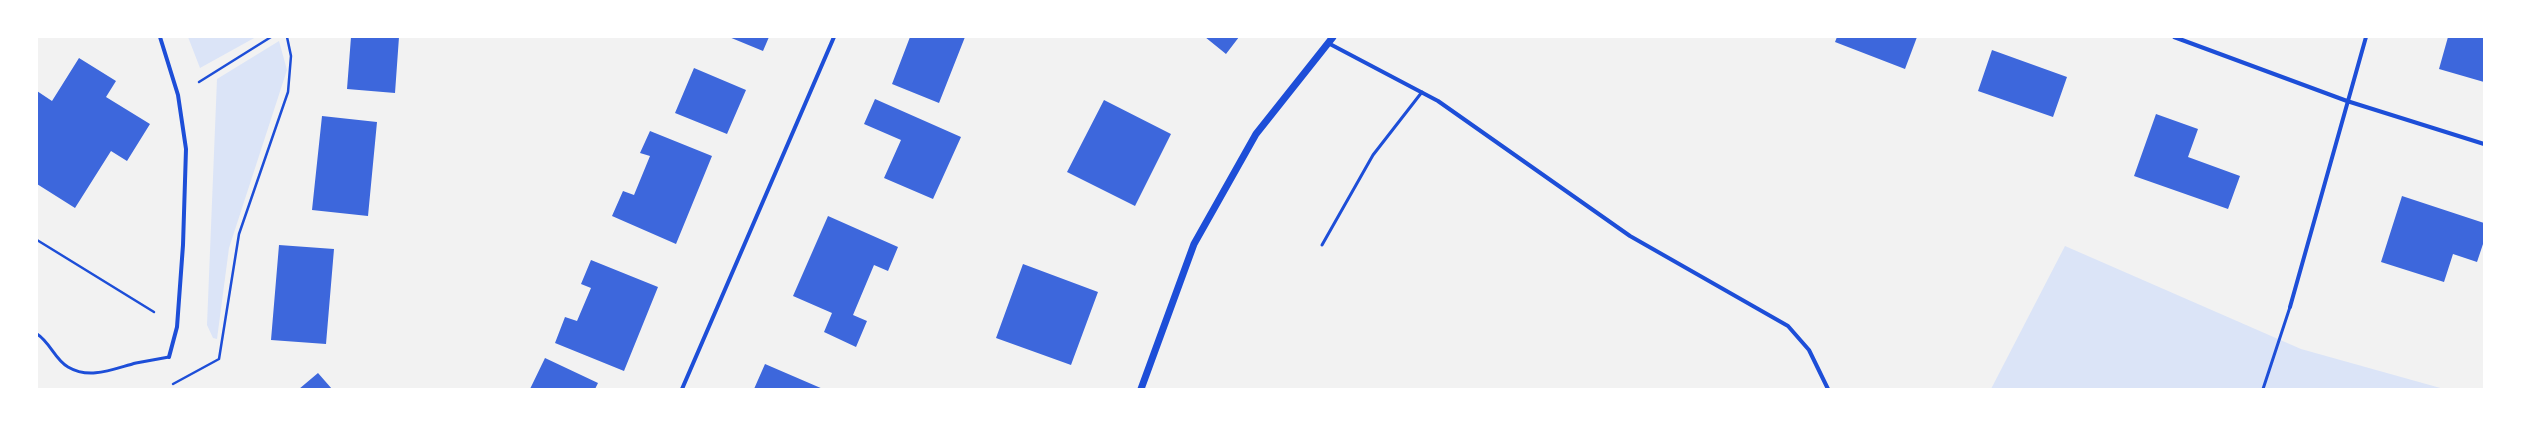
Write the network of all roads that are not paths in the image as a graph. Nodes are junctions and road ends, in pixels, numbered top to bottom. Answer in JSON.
{"nodes":[{"id":1,"x":160,"y":37,"type":"edge"},
{"id":2,"x":834,"y":37,"type":"edge"},
{"id":3,"x":1334,"y":37,"type":"edge"},
{"id":4,"x":2174,"y":37,"type":"edge"},
{"id":5,"x":2366,"y":37,"type":"edge"},
{"id":6,"x":1328,"y":43,"type":"junction"},
{"id":7,"x":1422,"y":92,"type":"junction"},
{"id":8,"x":2348,"y":101,"type":"junction"},
{"id":9,"x":2484,"y":144,"type":"edge"},
{"id":10,"x":1322,"y":245,"type":"dead end"},
{"id":11,"x":2290,"y":307,"type":"joint"},
{"id":12,"x":37,"y":334,"type":"edge"},
{"id":13,"x":169,"y":357,"type":"joint"},
{"id":14,"x":682,"y":389,"type":"edge"},
{"id":15,"x":1141,"y":389,"type":"edge"},
{"id":16,"x":1828,"y":389,"type":"edge"},
{"id":17,"x":2263,"y":389,"type":"edge"}],
"edges":[{"from":1,"to":13,"type":"street"},
{"from":2,"to":14,"type":"street"},
{"from":3,"to":6,"type":"street"},
{"from":4,"to":8,"type":"street"},
{"from":5,"to":8,"type":"street"},
{"from":6,"to":7,"type":"street"},
{"from":6,"to":15,"type":"street"},
{"from":7,"to":10,"type":"lane"},
{"from":7,"to":16,"type":"street"},
{"from":8,"to":9,"type":"street"},
{"from":8,"to":11,"type":"street"},
{"from":11,"to":17,"type":"lane"},
{"from":12,"to":13,"type":"lane"}]}
